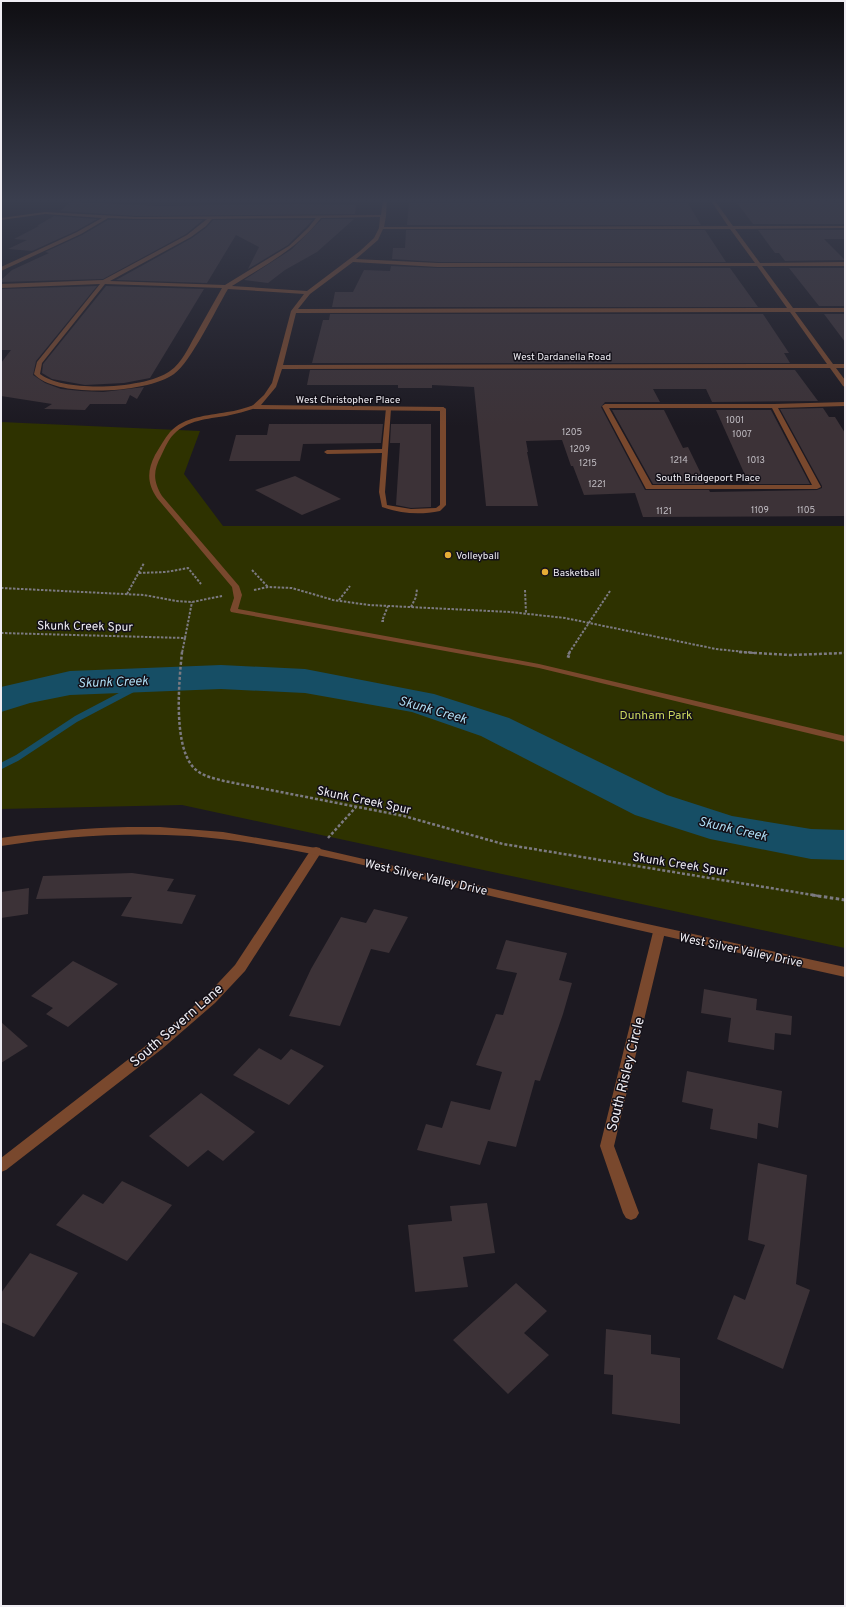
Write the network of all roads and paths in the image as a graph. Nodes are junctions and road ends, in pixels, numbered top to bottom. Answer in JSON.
{"nodes":[{"id":1,"x":115,"y":276,"type":"edge"},
{"id":2,"x":244,"y":276,"type":"edge"},
{"id":3,"x":330,"y":276,"type":"edge"},
{"id":4,"x":767,"y":276,"type":"edge"},
{"id":5,"x":104,"y":282,"type":"junction"},
{"id":6,"x":1,"y":286,"type":"edge"},
{"id":7,"x":226,"y":287,"type":"junction"},
{"id":8,"x":308,"y":293,"type":"junction"},
{"id":9,"x":294,"y":310,"type":"junction"},
{"id":10,"x":791,"y":310,"type":"junction"},
{"id":11,"x":845,"y":310,"type":"edge"},
{"id":12,"x":832,"y":366,"type":"junction"},
{"id":13,"x":845,"y":366,"type":"edge"},
{"id":14,"x":280,"y":367,"type":"junction"},
{"id":15,"x":845,"y":385,"type":"edge"},
{"id":16,"x":845,"y":404,"type":"edge"},
{"id":17,"x":774,"y":406,"type":"junction"},
{"id":18,"x":254,"y":407,"type":"junction"},
{"id":19,"x":388,"y":409,"type":"junction"},
{"id":20,"x":443,"y":409,"type":"joint"},
{"id":21,"x":385,"y":451,"type":"junction"},
{"id":22,"x":327,"y":452,"type":"dead end"},
{"id":23,"x":144,"y":562,"type":"dead end"},
{"id":24,"x":252,"y":570,"type":"dead end"},
{"id":25,"x":139,"y":573,"type":"junction"},
{"id":26,"x":201,"y":584,"type":"dead end"},
{"id":27,"x":350,"y":586,"type":"dead end"},
{"id":28,"x":1,"y":588,"type":"edge"},
{"id":29,"x":417,"y":589,"type":"dead end"},
{"id":30,"x":525,"y":590,"type":"dead end"},
{"id":31,"x":610,"y":591,"type":"dead end"},
{"id":32,"x":127,"y":594,"type":"junction"},
{"id":33,"x":339,"y":601,"type":"junction"},
{"id":34,"x":388,"y":606,"type":"junction"},
{"id":35,"x":411,"y":607,"type":"junction"},
{"id":36,"x":526,"y":613,"type":"junction"},
{"id":37,"x":389,"y":622,"type":"dead end"},
{"id":38,"x":589,"y":622,"type":"junction"},
{"id":39,"x":1,"y":633,"type":"edge"},
{"id":40,"x":185,"y":638,"type":"junction"},
{"id":41,"x":845,"y":653,"type":"edge"},
{"id":42,"x":567,"y":656,"type":"dead end"},
{"id":43,"x":845,"y":739,"type":"edge"},
{"id":44,"x":356,"y":807,"type":"junction"},
{"id":45,"x":1,"y":842,"type":"edge"},
{"id":46,"x":316,"y":851,"type":"junction"},
{"id":47,"x":845,"y":900,"type":"edge"},
{"id":48,"x":659,"y":932,"type":"junction"},
{"id":49,"x":845,"y":972,"type":"edge"},
{"id":50,"x":1,"y":1166,"type":"edge"},
{"id":51,"x":631,"y":1213,"type":"dead end"}],
"edges":[{"from":1,"to":5,"type":"street"},
{"from":2,"to":7,"type":"street"},
{"from":3,"to":8,"type":"street"},
{"from":4,"to":10,"type":"street"},
{"from":5,"to":6,"type":"street"},
{"from":5,"to":7,"type":"street"},
{"from":5,"to":7,"type":"street"},
{"from":7,"to":8,"type":"street"},
{"from":8,"to":9,"type":"street"},
{"from":9,"to":10,"type":"street"},
{"from":9,"to":14,"type":"street"},
{"from":10,"to":11,"type":"street"},
{"from":10,"to":12,"type":"street"},
{"from":12,"to":13,"type":"street","name":"West Dardanella Road"},
{"from":12,"to":14,"type":"street","name":"West Dardanella Road"},
{"from":12,"to":15,"type":"street"},
{"from":14,"to":18,"type":"street"},
{"from":16,"to":17,"type":"street","name":"South Bridgeport Place"},
{"from":17,"to":17,"type":"street","name":"South Bridgeport Place"},
{"from":18,"to":19,"type":"street","name":"West Christopher Place"},
{"from":18,"to":43,"type":"lane"},
{"from":19,"to":20,"type":"street","name":"West Christopher Place"},
{"from":19,"to":21,"type":"lane"},
{"from":20,"to":21,"type":"lane"},
{"from":21,"to":22,"type":"lane"},
{"from":23,"to":25,"type":"path"},
{"from":24,"to":33,"type":"path"},
{"from":25,"to":26,"type":"path"},
{"from":25,"to":32,"type":"path"},
{"from":27,"to":33,"type":"path"},
{"from":28,"to":32,"type":"path"},
{"from":29,"to":35,"type":"path"},
{"from":30,"to":36,"type":"path"},
{"from":31,"to":38,"type":"path"},
{"from":32,"to":40,"type":"path"},
{"from":33,"to":34,"type":"path"},
{"from":34,"to":35,"type":"path"},
{"from":34,"to":37,"type":"path"},
{"from":35,"to":36,"type":"path"},
{"from":36,"to":38,"type":"path"},
{"from":38,"to":41,"type":"path"},
{"from":38,"to":42,"type":"path"},
{"from":39,"to":40,"type":"path","name":"Skunk Creek Spur"},
{"from":40,"to":44,"type":"path","name":"Skunk Creek Spur"},
{"from":44,"to":46,"type":"path"},
{"from":44,"to":47,"type":"path","name":"Skunk Creek Spur"},
{"from":45,"to":46,"type":"street","name":"West Silver Valley Drive"},
{"from":46,"to":48,"type":"street","name":"West Silver Valley Drive"},
{"from":46,"to":50,"type":"street","name":"South Severn Lane"},
{"from":48,"to":49,"type":"street","name":"West Silver Valley Drive"},
{"from":48,"to":51,"type":"street","name":"South Risley Circle"}]}
